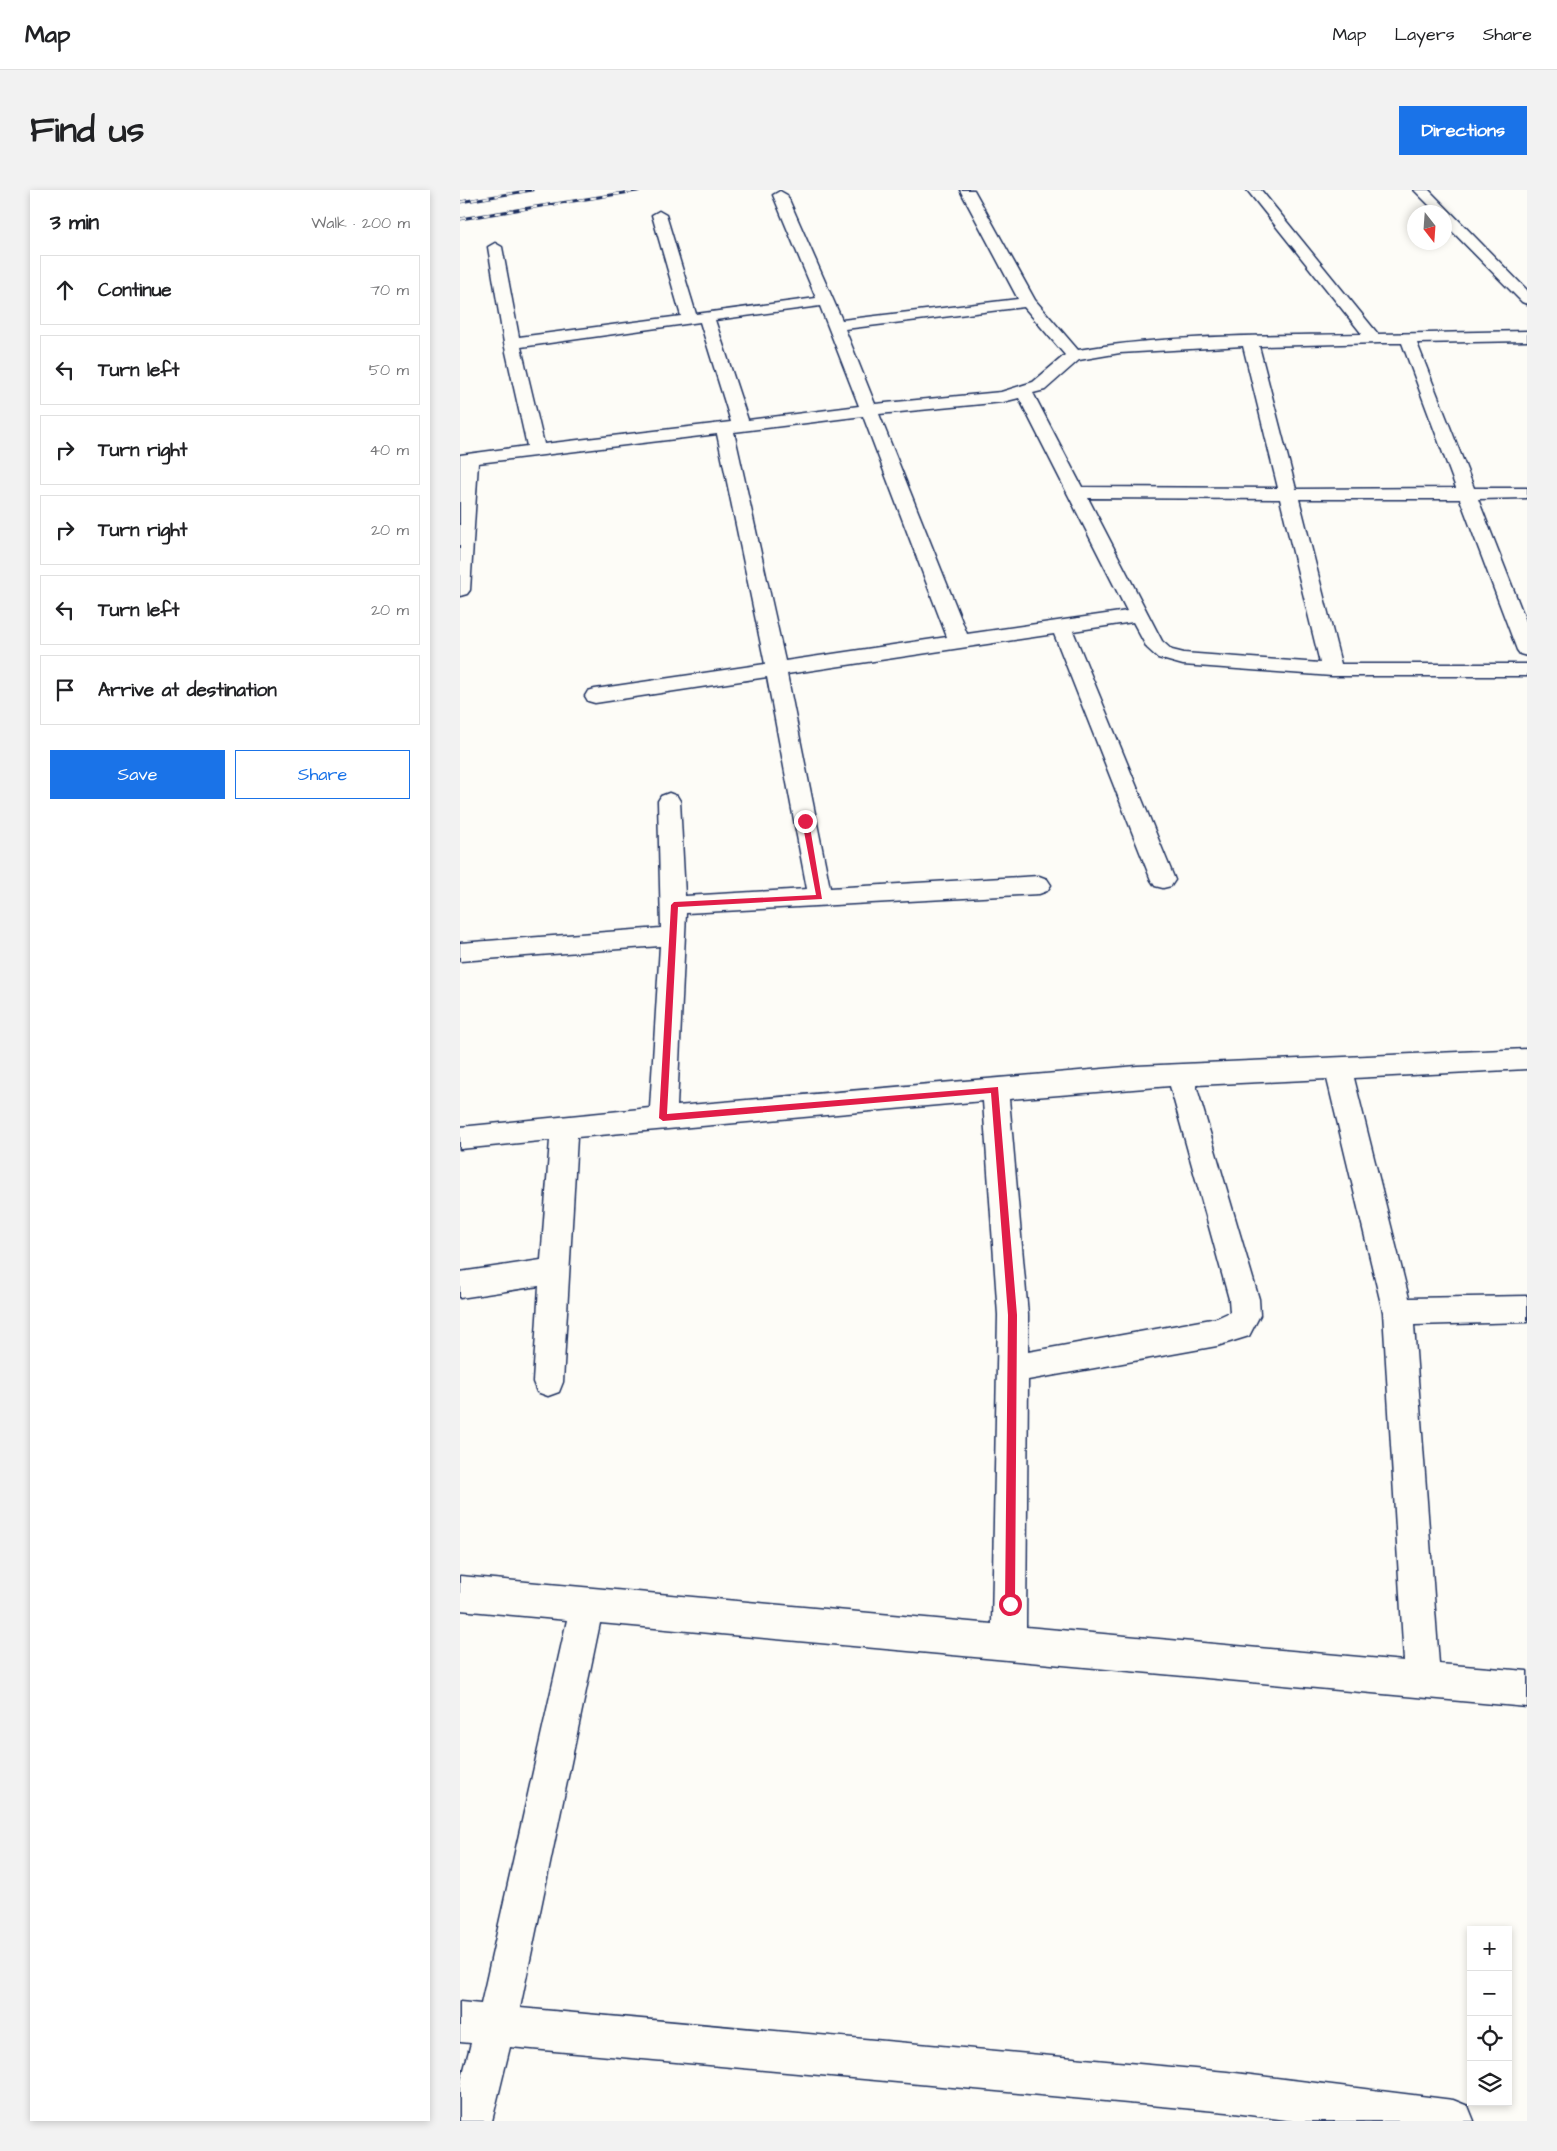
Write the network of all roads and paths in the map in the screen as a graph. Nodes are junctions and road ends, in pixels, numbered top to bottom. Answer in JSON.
{"nodes":[{"id":1,"x":967,"y":190,"type":"edge"},
{"id":2,"x":1254,"y":190,"type":"edge"},
{"id":3,"x":1421,"y":190,"type":"edge"},
{"id":4,"x":780,"y":196,"type":"dead end"},
{"id":5,"x":1436,"y":205,"type":"edge"},
{"id":6,"x":659,"y":215,"type":"dead end"},
{"id":7,"x":1452,"y":221,"type":"edge"},
{"id":8,"x":495,"y":247,"type":"dead end"},
{"id":9,"x":1527,"y":299,"type":"edge"},
{"id":10,"x":825,"y":301,"type":"junction"},
{"id":11,"x":1028,"y":302,"type":"junction"},
{"id":12,"x":698,"y":318,"type":"junction"},
{"id":13,"x":836,"y":325,"type":"junction"},
{"id":14,"x":1527,"y":336,"type":"edge"},
{"id":15,"x":1408,"y":339,"type":"junction"},
{"id":16,"x":1375,"y":340,"type":"junction"},
{"id":17,"x":1250,"y":341,"type":"junction"},
{"id":18,"x":512,"y":342,"type":"junction"},
{"id":19,"x":1074,"y":356,"type":"junction"},
{"id":20,"x":1024,"y":392,"type":"junction"},
{"id":21,"x":868,"y":410,"type":"junction"},
{"id":22,"x":733,"y":426,"type":"junction"},
{"id":23,"x":537,"y":450,"type":"junction"},
{"id":24,"x":464,"y":459,"type":"edge"},
{"id":25,"x":1074,"y":492,"type":"junction"},
{"id":26,"x":1527,"y":492,"type":"edge"},
{"id":27,"x":1467,"y":493,"type":"junction"},
{"id":28,"x":1289,"y":494,"type":"junction"},
{"id":29,"x":460,"y":590,"type":"edge"},
{"id":30,"x":1139,"y":615,"type":"junction"},
{"id":31,"x":1061,"y":626,"type":"junction"},
{"id":32,"x":959,"y":641,"type":"junction"},
{"id":33,"x":1527,"y":650,"type":"edge"},
{"id":34,"x":776,"y":669,"type":"junction"},
{"id":35,"x":1332,"y":670,"type":"junction"},
{"id":36,"x":1527,"y":670,"type":"edge"},
{"id":37,"x":595,"y":696,"type":"dead end"},
{"id":38,"x":669,"y":801,"type":"dead end"},
{"id":39,"x":1163,"y":880,"type":"dead end"},
{"id":40,"x":1039,"y":885,"type":"dead end"},
{"id":41,"x":820,"y":897,"type":"junction"},
{"id":42,"x":674,"y":905,"type":"junction"},
{"id":43,"x":673,"y":936,"type":"junction"},
{"id":44,"x":460,"y":952,"type":"edge"},
{"id":45,"x":1527,"y":1059,"type":"edge"},
{"id":46,"x":1338,"y":1068,"type":"junction"},
{"id":47,"x":1180,"y":1075,"type":"junction"},
{"id":48,"x":995,"y":1089,"type":"junction"},
{"id":49,"x":663,"y":1118,"type":"junction"},
{"id":50,"x":564,"y":1127,"type":"junction"},
{"id":51,"x":460,"y":1138,"type":"edge"},
{"id":52,"x":556,"y":1271,"type":"junction"},
{"id":53,"x":460,"y":1285,"type":"edge"},
{"id":54,"x":1527,"y":1309,"type":"edge"},
{"id":55,"x":1398,"y":1312,"type":"junction"},
{"id":56,"x":1012,"y":1369,"type":"junction"},
{"id":57,"x":548,"y":1382,"type":"dead end"},
{"id":58,"x":460,"y":1593,"type":"edge"},
{"id":59,"x":587,"y":1605,"type":"junction"},
{"id":60,"x":1009,"y":1643,"type":"junction"},
{"id":61,"x":1423,"y":1680,"type":"junction"},
{"id":62,"x":1527,"y":1689,"type":"edge"},
{"id":63,"x":478,"y":2023,"type":"edge"},
{"id":64,"x":471,"y":2121,"type":"edge"},
{"id":65,"x":1453,"y":2121,"type":"edge"}],
"edges":[{"from":1,"to":11,"type":"street"},
{"from":2,"to":16,"type":"street"},
{"from":3,"to":5,"type":"street"},
{"from":4,"to":10,"type":"street"},
{"from":6,"to":12,"type":"street"},
{"from":7,"to":9,"type":"street"},
{"from":8,"to":18,"type":"street"},
{"from":10,"to":12,"type":"street"},
{"from":10,"to":13,"type":"street"},
{"from":11,"to":13,"type":"street"},
{"from":11,"to":19,"type":"street"},
{"from":12,"to":18,"type":"street"},
{"from":12,"to":22,"type":"street"},
{"from":13,"to":21,"type":"street"},
{"from":14,"to":15,"type":"street"},
{"from":15,"to":16,"type":"street"},
{"from":15,"to":27,"type":"street"},
{"from":16,"to":17,"type":"street"},
{"from":17,"to":19,"type":"street"},
{"from":17,"to":28,"type":"street"},
{"from":18,"to":23,"type":"street"},
{"from":19,"to":20,"type":"street"},
{"from":20,"to":21,"type":"street"},
{"from":20,"to":25,"type":"street"},
{"from":21,"to":22,"type":"street"},
{"from":21,"to":32,"type":"street"},
{"from":22,"to":23,"type":"street"},
{"from":22,"to":34,"type":"street"},
{"from":23,"to":24,"type":"street"},
{"from":24,"to":29,"type":"street"},
{"from":25,"to":28,"type":"street"},
{"from":25,"to":30,"type":"street"},
{"from":26,"to":27,"type":"street"},
{"from":27,"to":28,"type":"street"},
{"from":27,"to":33,"type":"street"},
{"from":28,"to":35,"type":"street"},
{"from":30,"to":31,"type":"street"},
{"from":30,"to":35,"type":"street"},
{"from":31,"to":32,"type":"street"},
{"from":31,"to":39,"type":"street"},
{"from":32,"to":34,"type":"street"},
{"from":34,"to":37,"type":"street"},
{"from":34,"to":41,"type":"street"},
{"from":35,"to":36,"type":"street"},
{"from":38,"to":42,"type":"street"},
{"from":40,"to":41,"type":"street"},
{"from":41,"to":42,"type":"street"},
{"from":42,"to":43,"type":"street"},
{"from":43,"to":44,"type":"street"},
{"from":43,"to":49,"type":"street"},
{"from":45,"to":46,"type":"street"},
{"from":46,"to":47,"type":"street"},
{"from":46,"to":55,"type":"street"},
{"from":47,"to":48,"type":"street"},
{"from":47,"to":56,"type":"street"},
{"from":48,"to":49,"type":"street"},
{"from":48,"to":56,"type":"street"},
{"from":49,"to":50,"type":"street"},
{"from":50,"to":51,"type":"street"},
{"from":50,"to":52,"type":"street"},
{"from":52,"to":53,"type":"street"},
{"from":52,"to":57,"type":"street"},
{"from":54,"to":55,"type":"street"},
{"from":55,"to":61,"type":"street"},
{"from":56,"to":60,"type":"street"},
{"from":58,"to":59,"type":"street"},
{"from":59,"to":60,"type":"street"},
{"from":59,"to":63,"type":"street"},
{"from":60,"to":61,"type":"street"},
{"from":61,"to":62,"type":"street"},
{"from":63,"to":64,"type":"street"},
{"from":63,"to":65,"type":"street"}]}
